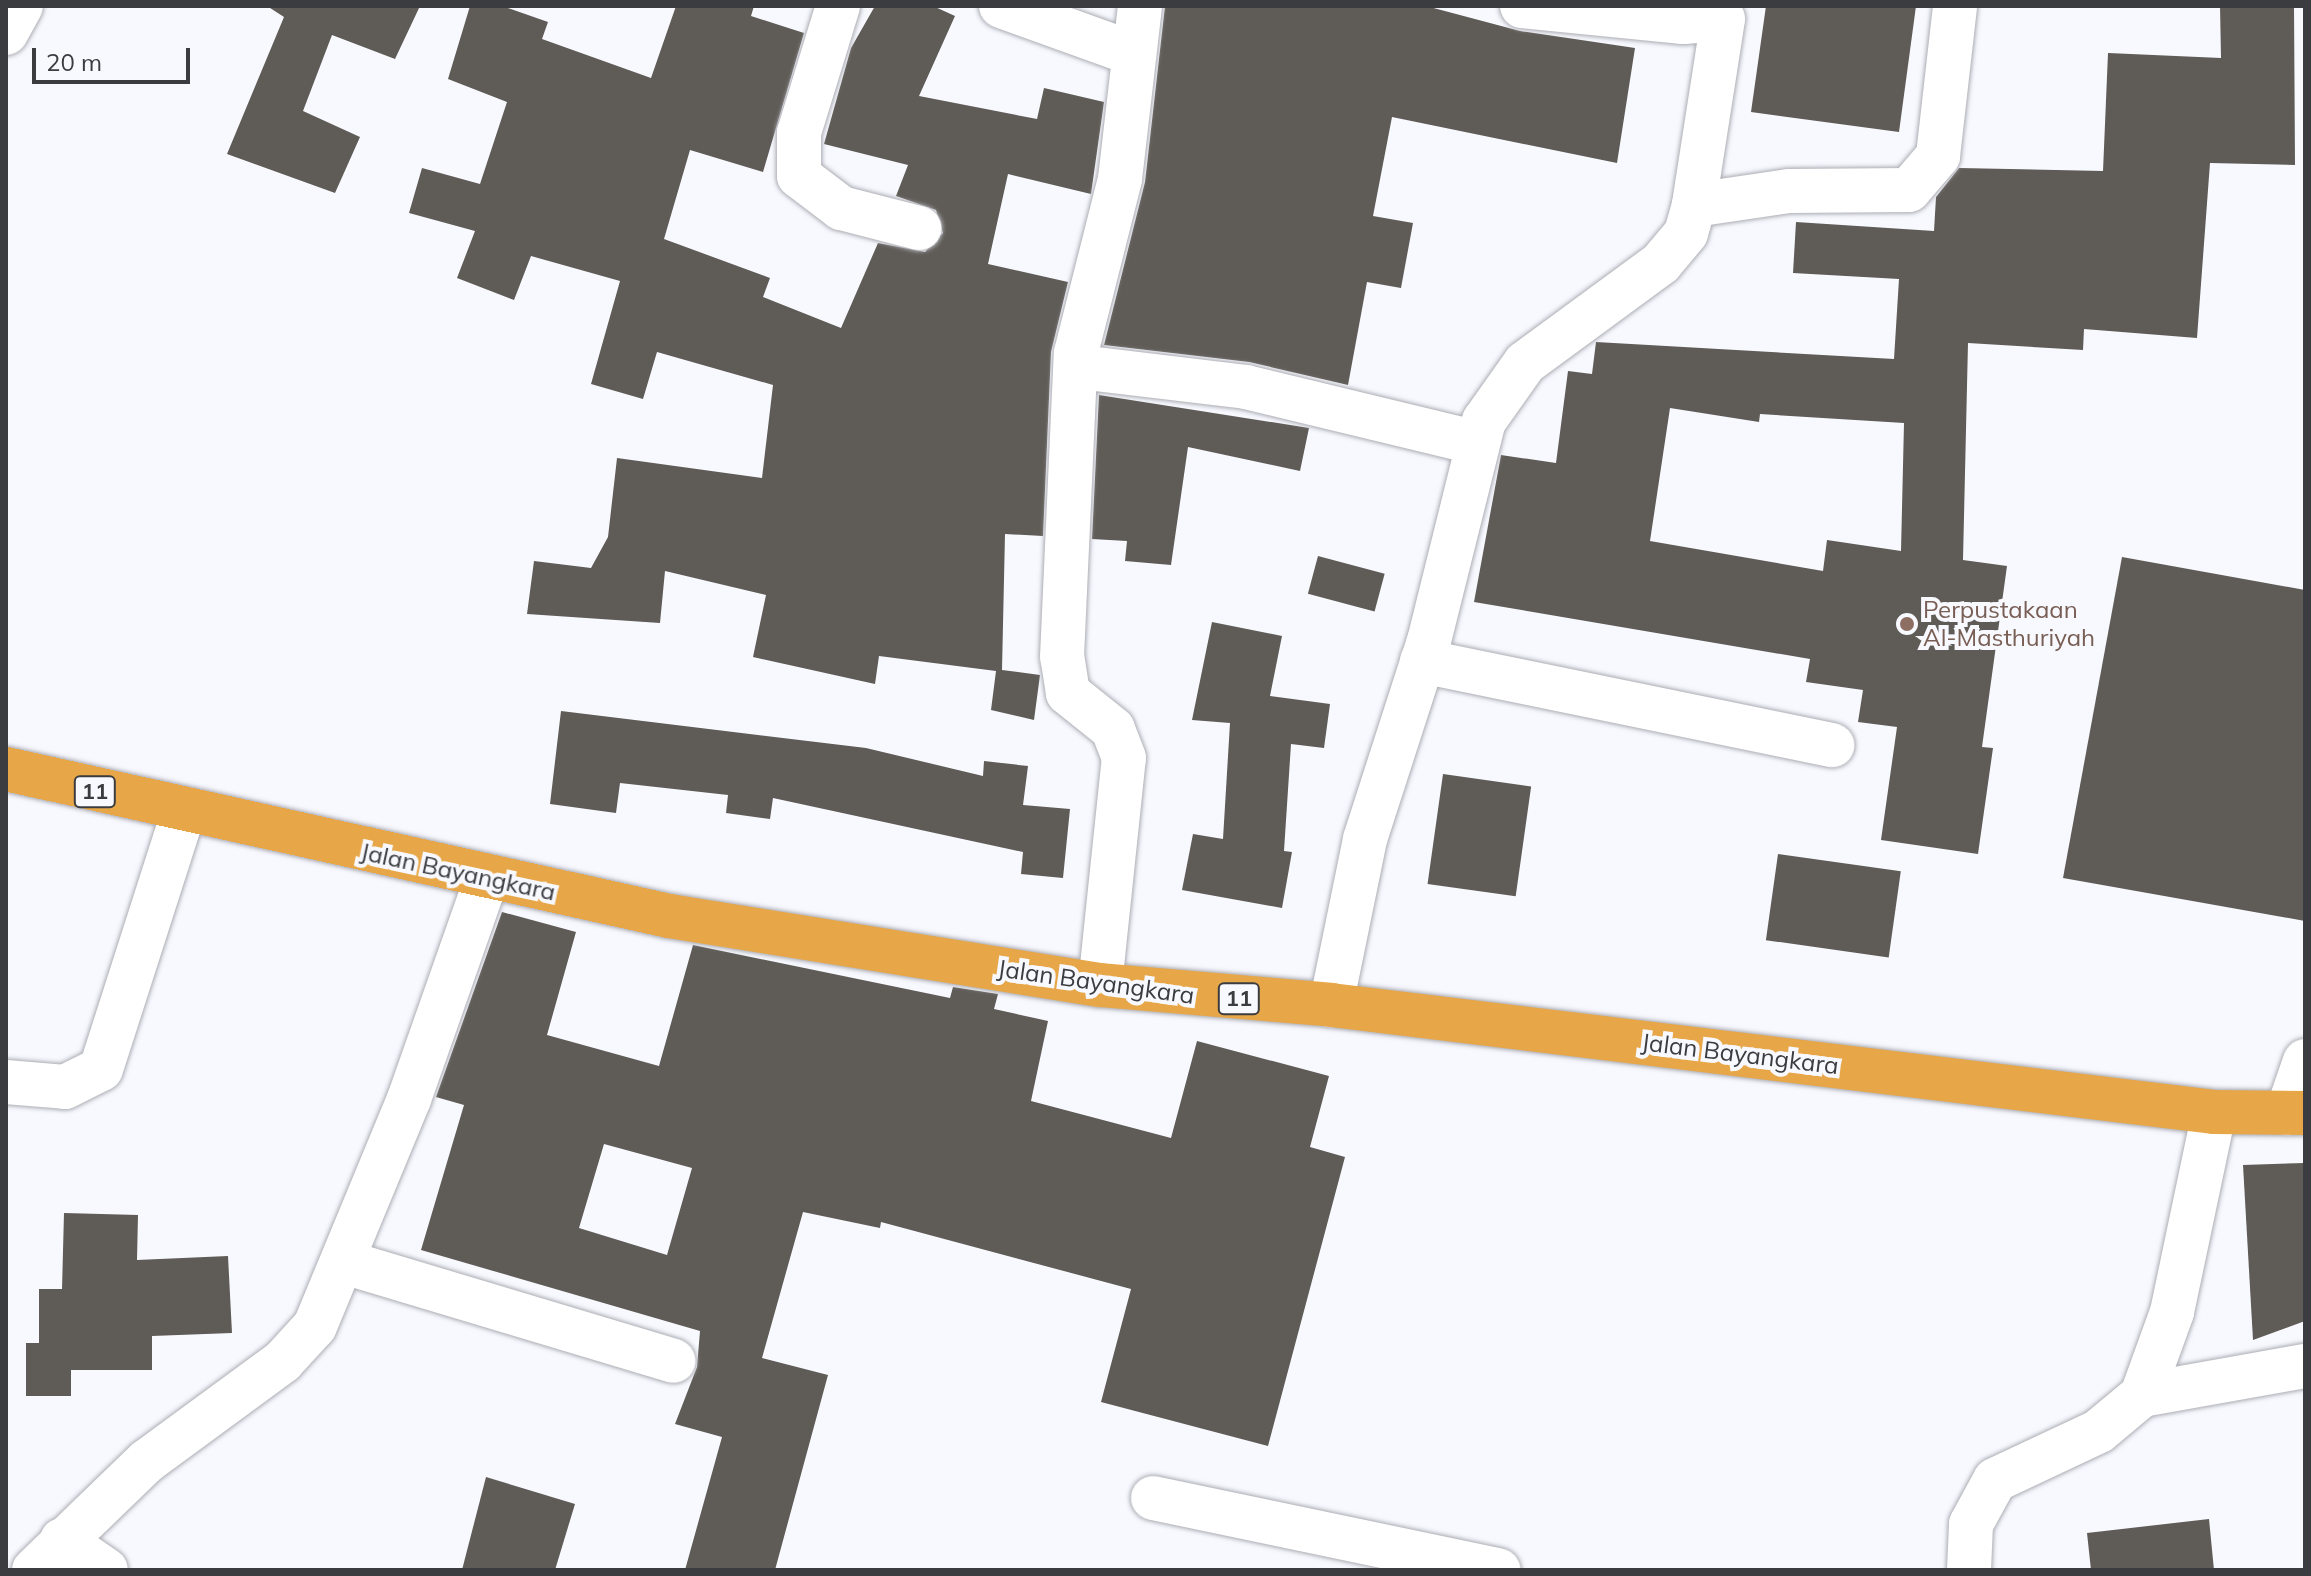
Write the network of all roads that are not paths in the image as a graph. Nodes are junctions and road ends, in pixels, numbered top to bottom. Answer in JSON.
{"nodes":[{"id":1,"x":21,"y":6,"type":"edge"},
{"id":2,"x":838,"y":6,"type":"edge"},
{"id":3,"x":1001,"y":6,"type":"edge"},
{"id":4,"x":1140,"y":6,"type":"edge"},
{"id":5,"x":1522,"y":6,"type":"edge"},
{"id":6,"x":1955,"y":6,"type":"edge"},
{"id":7,"x":1724,"y":12,"type":"edge"},
{"id":8,"x":6,"y":31,"type":"edge"},
{"id":9,"x":1134,"y":54,"type":"junction"},
{"id":10,"x":1694,"y":205,"type":"junction"},
{"id":11,"x":919,"y":228,"type":"dead end"},
{"id":12,"x":1079,"y":367,"type":"junction"},
{"id":13,"x":1474,"y":442,"type":"junction"},
{"id":14,"x":1422,"y":661,"type":"junction"},
{"id":15,"x":1832,"y":745,"type":"dead end"},
{"id":16,"x":6,"y":769,"type":"edge"},
{"id":17,"x":183,"y":814,"type":"junction"},
{"id":18,"x":487,"y":878,"type":"junction"},
{"id":19,"x":1100,"y":985,"type":"junction"},
{"id":20,"x":1331,"y":1005,"type":"junction"},
{"id":21,"x":2305,"y":1061,"type":"edge"},
{"id":22,"x":6,"y":1082,"type":"edge"},
{"id":23,"x":2214,"y":1112,"type":"junction"},
{"id":24,"x":2296,"y":1113,"type":"edge"},
{"id":25,"x":344,"y":1262,"type":"junction"},
{"id":26,"x":673,"y":1361,"type":"dead end"},
{"id":27,"x":2305,"y":1366,"type":"edge"},
{"id":28,"x":2142,"y":1395,"type":"junction"},
{"id":29,"x":1153,"y":1498,"type":"dead end"},
{"id":30,"x":48,"y":1555,"type":"edge"},
{"id":31,"x":106,"y":1570,"type":"edge"},
{"id":32,"x":1499,"y":1570,"type":"edge"},
{"id":33,"x":1969,"y":1570,"type":"edge"}],
"edges":[{"from":1,"to":8,"type":"street"},
{"from":2,"to":11,"type":"street"},
{"from":3,"to":9,"type":"street"},
{"from":4,"to":9,"type":"street"},
{"from":5,"to":7,"type":"street"},
{"from":6,"to":10,"type":"street"},
{"from":7,"to":10,"type":"street"},
{"from":9,"to":12,"type":"street"},
{"from":10,"to":13,"type":"street"},
{"from":12,"to":13,"type":"street"},
{"from":12,"to":19,"type":"street"},
{"from":13,"to":14,"type":"street"},
{"from":14,"to":15,"type":"street"},
{"from":14,"to":20,"type":"street"},
{"from":16,"to":17,"type":"highway","number":"11"},
{"from":17,"to":18,"type":"highway","name":"Jalan Bayangkara","number":"11"},
{"from":17,"to":22,"type":"street"},
{"from":18,"to":19,"type":"highway","name":"Jalan Bayangkara","number":"11"},
{"from":18,"to":25,"type":"street"},
{"from":19,"to":20,"type":"highway","name":"Jalan Bayangkara","number":"11"},
{"from":20,"to":23,"type":"highway","name":"Jalan Bayangkara","number":"11"},
{"from":21,"to":24,"type":"street"},
{"from":23,"to":24,"type":"highway","name":"Jalan Bayangkara","number":"11"},
{"from":23,"to":28,"type":"street"},
{"from":25,"to":26,"type":"street"},
{"from":25,"to":30,"type":"street"},
{"from":27,"to":28,"type":"street"},
{"from":28,"to":33,"type":"street"},
{"from":29,"to":32,"type":"street"},
{"from":30,"to":31,"type":"street"}]}
